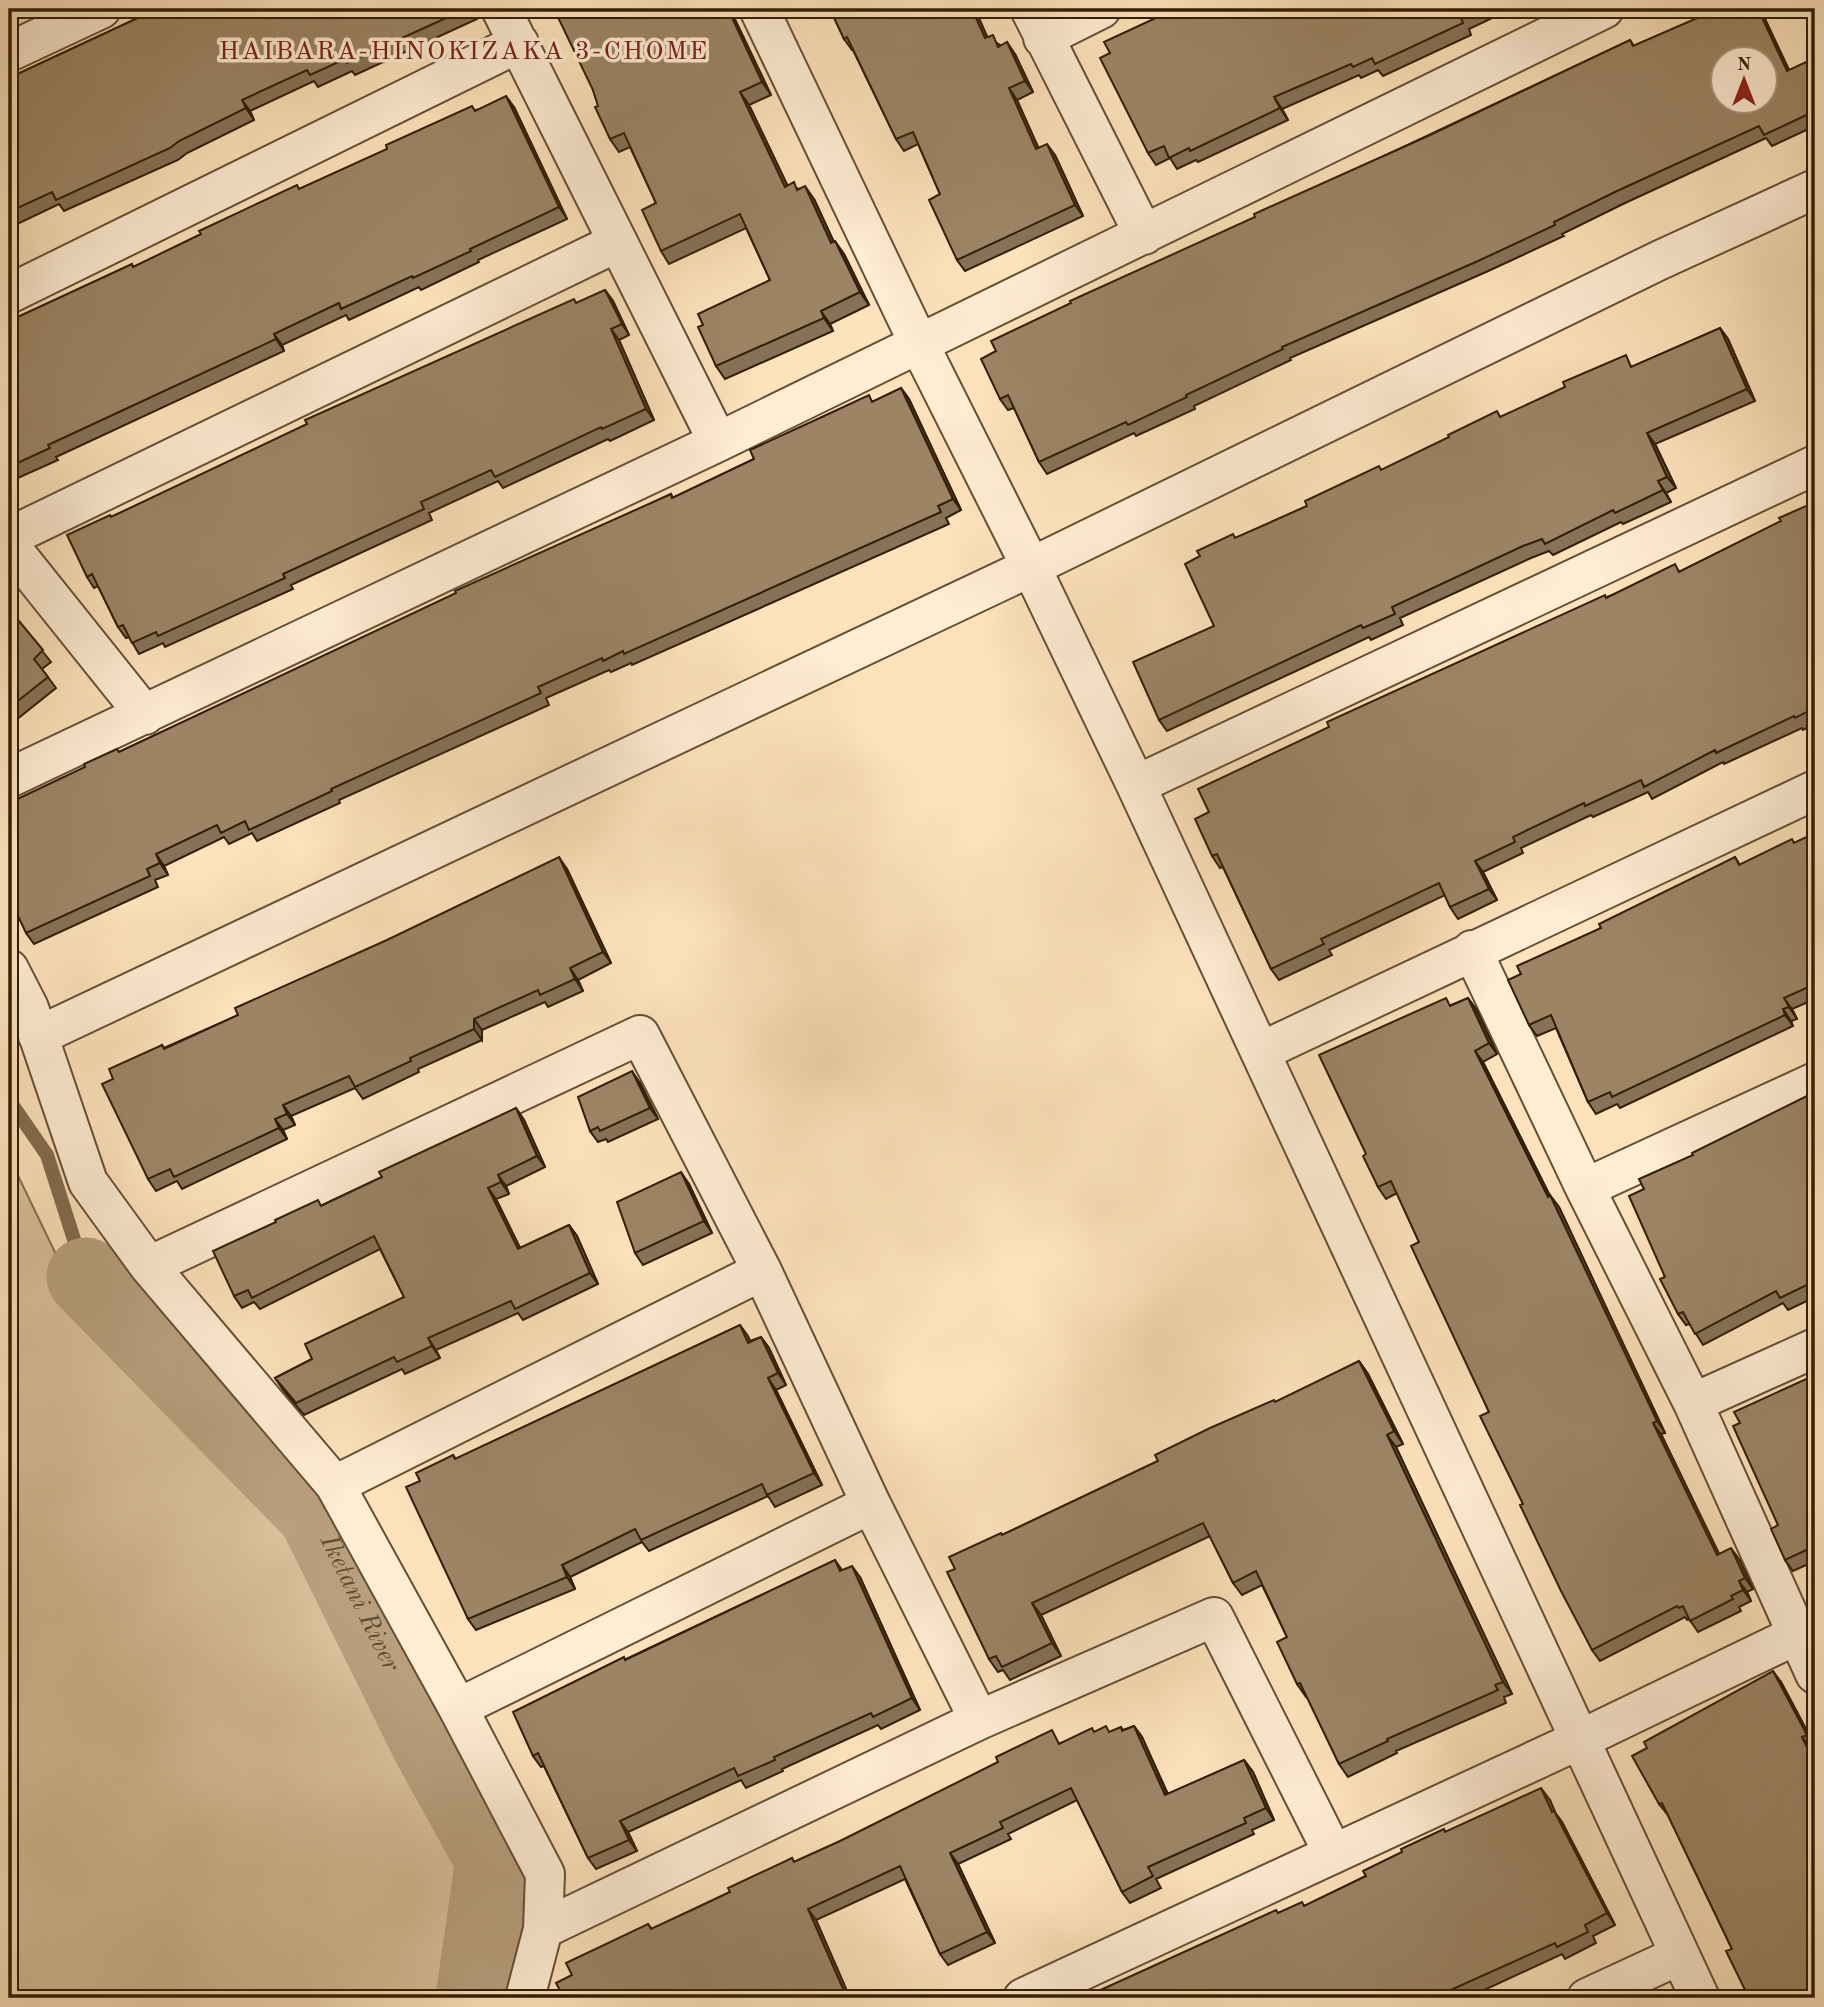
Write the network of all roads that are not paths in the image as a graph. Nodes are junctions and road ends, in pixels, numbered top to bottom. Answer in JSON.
{"nodes":[{"id":1,"x":101,"y":9,"type":"edge"},
{"id":2,"x":501,"y":9,"type":"edge"},
{"id":3,"x":759,"y":9,"type":"edge"},
{"id":4,"x":1101,"y":9,"type":"edge"},
{"id":5,"x":1604,"y":9,"type":"edge"},
{"id":6,"x":1036,"y":23,"type":"edge"},
{"id":7,"x":519,"y":43,"type":"junction"},
{"id":8,"x":9,"y":51,"type":"edge"},
{"id":9,"x":1815,"y":189,"type":"edge"},
{"id":10,"x":1144,"y":235,"type":"junction"},
{"id":11,"x":618,"y":242,"type":"junction"},
{"id":12,"x":9,"y":294,"type":"edge"},
{"id":13,"x":919,"y":344,"type":"junction"},
{"id":14,"x":718,"y":442,"type":"junction"},
{"id":15,"x":1815,"y":465,"type":"edge"},
{"id":16,"x":9,"y":537,"type":"edge"},
{"id":17,"x":9,"y":545,"type":"edge"},
{"id":18,"x":1031,"y":567,"type":"junction"},
{"id":19,"x":145,"y":715,"type":"junction"},
{"id":20,"x":9,"y":778,"type":"edge"},
{"id":21,"x":1136,"y":785,"type":"junction"},
{"id":22,"x":1815,"y":790,"type":"edge"},
{"id":23,"x":1472,"y":950,"type":"junction"},
{"id":24,"x":9,"y":969,"type":"edge"},
{"id":25,"x":38,"y":1036,"type":"junction"},
{"id":26,"x":1261,"y":1052,"type":"junction"},
{"id":27,"x":1815,"y":1082,"type":"edge"},
{"id":28,"x":1586,"y":1188,"type":"junction"},
{"id":29,"x":149,"y":1266,"type":"junction"},
{"id":30,"x":762,"y":1271,"type":"junction"},
{"id":31,"x":1815,"y":1348,"type":"edge"},
{"id":32,"x":1693,"y":1403,"type":"junction"},
{"id":33,"x":335,"y":1485,"type":"junction"},
{"id":34,"x":871,"y":1504,"type":"junction"},
{"id":35,"x":1806,"y":1630,"type":"edge"},
{"id":36,"x":1815,"y":1674,"type":"edge"},
{"id":37,"x":458,"y":1708,"type":"junction"},
{"id":38,"x":979,"y":1720,"type":"junction"},
{"id":39,"x":1579,"y":1740,"type":"junction"},
{"id":40,"x":1333,"y":1853,"type":"junction"},
{"id":41,"x":543,"y":1929,"type":"junction"},
{"id":42,"x":1680,"y":1955,"type":"junction"},
{"id":43,"x":525,"y":1998,"type":"edge"},
{"id":44,"x":1023,"y":1998,"type":"edge"},
{"id":45,"x":1587,"y":1998,"type":"edge"},
{"id":46,"x":1700,"y":1998,"type":"edge"}],
"edges":[{"from":1,"to":8,"type":"street"},
{"from":2,"to":7,"type":"street"},
{"from":3,"to":13,"type":"street"},
{"from":4,"to":6,"type":"street"},
{"from":5,"to":10,"type":"street"},
{"from":6,"to":10,"type":"street"},
{"from":7,"to":11,"type":"street"},
{"from":7,"to":12,"type":"street"},
{"from":9,"to":18,"type":"street"},
{"from":10,"to":13,"type":"street"},
{"from":11,"to":14,"type":"street"},
{"from":11,"to":16,"type":"street"},
{"from":13,"to":14,"type":"street"},
{"from":13,"to":18,"type":"street"},
{"from":14,"to":19,"type":"street"},
{"from":15,"to":21,"type":"street"},
{"from":17,"to":19,"type":"street"},
{"from":18,"to":21,"type":"street"},
{"from":18,"to":25,"type":"street"},
{"from":19,"to":20,"type":"street"},
{"from":21,"to":26,"type":"street"},
{"from":22,"to":23,"type":"street"},
{"from":23,"to":26,"type":"street"},
{"from":23,"to":28,"type":"street"},
{"from":24,"to":25,"type":"street"},
{"from":25,"to":29,"type":"street"},
{"from":26,"to":39,"type":"street"},
{"from":27,"to":28,"type":"street"},
{"from":28,"to":32,"type":"street"},
{"from":29,"to":30,"type":"street"},
{"from":29,"to":33,"type":"street"},
{"from":30,"to":33,"type":"street"},
{"from":30,"to":34,"type":"street"},
{"from":31,"to":32,"type":"street"},
{"from":32,"to":35,"type":"street"},
{"from":33,"to":37,"type":"street"},
{"from":34,"to":37,"type":"street"},
{"from":34,"to":38,"type":"street"},
{"from":35,"to":36,"type":"street"},
{"from":35,"to":39,"type":"street"},
{"from":37,"to":41,"type":"street"},
{"from":38,"to":40,"type":"street"},
{"from":38,"to":41,"type":"street"},
{"from":39,"to":40,"type":"street"},
{"from":39,"to":42,"type":"street"},
{"from":40,"to":44,"type":"street"},
{"from":41,"to":43,"type":"street"},
{"from":42,"to":45,"type":"street"},
{"from":42,"to":46,"type":"street"}]}
